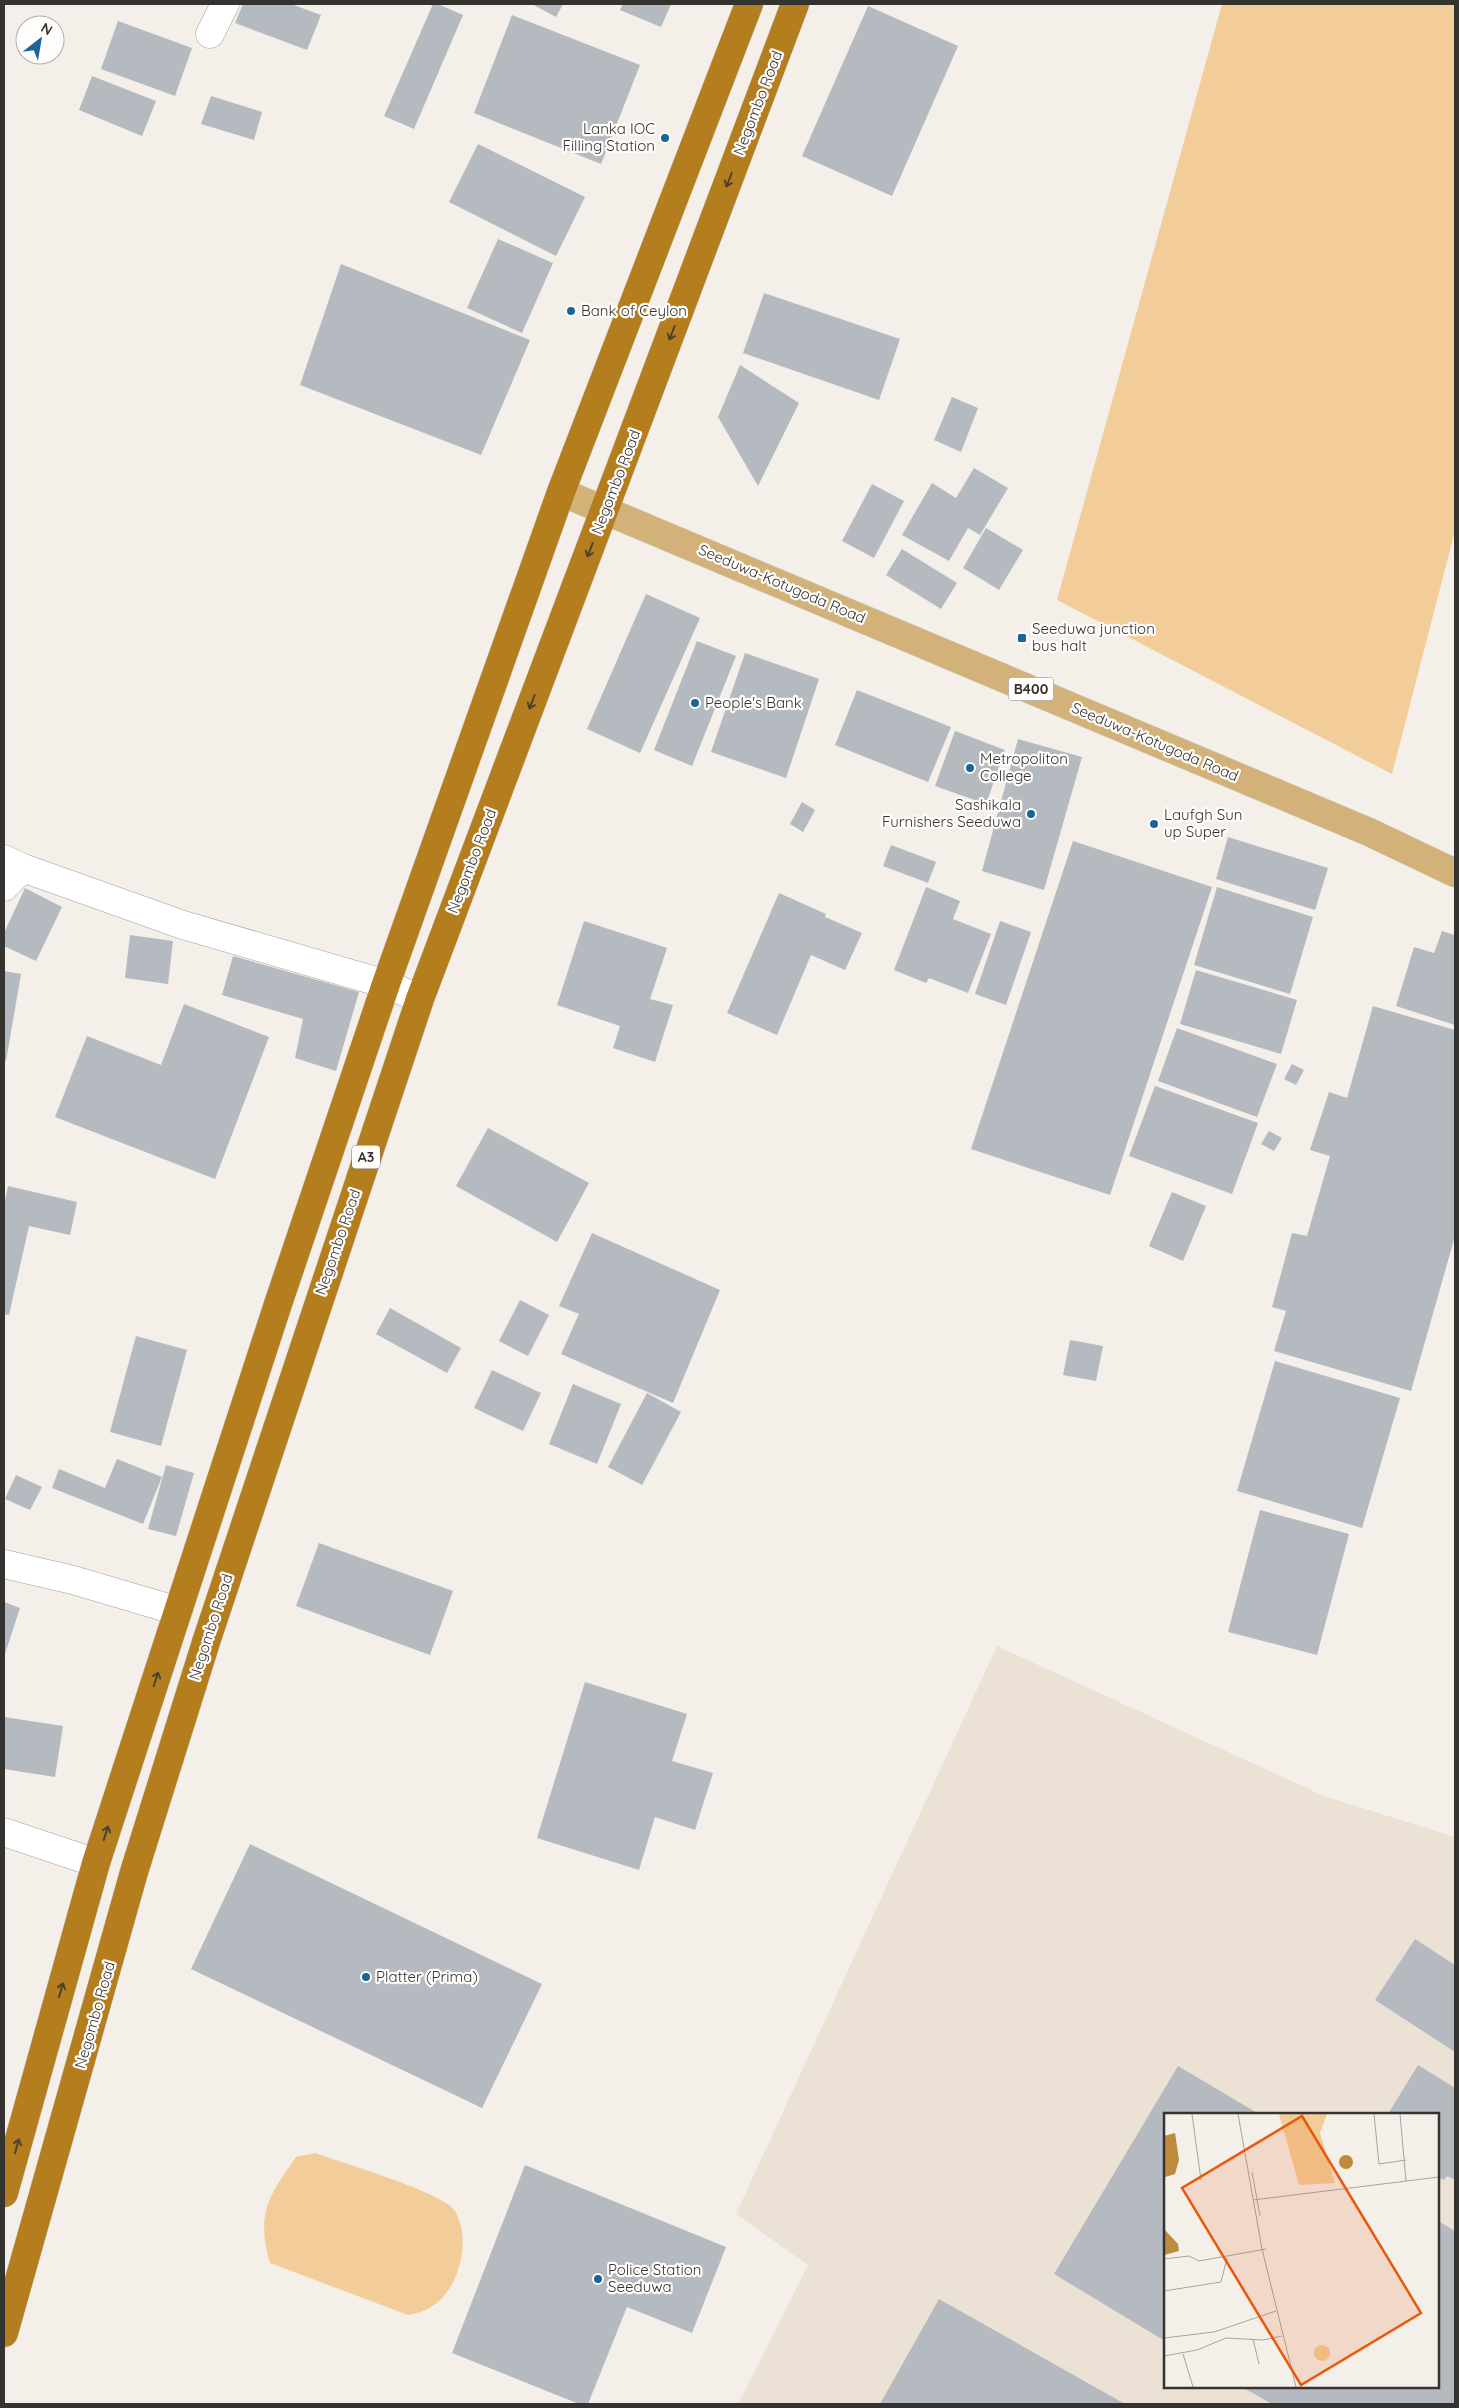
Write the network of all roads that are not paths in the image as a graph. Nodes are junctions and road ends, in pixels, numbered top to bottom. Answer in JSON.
{"nodes":[{"id":1,"x":224,"y":4,"type":"edge"},
{"id":2,"x":749,"y":4,"type":"edge"},
{"id":3,"x":795,"y":4,"type":"edge"},
{"id":4,"x":210,"y":34,"type":"dead end"},
{"id":5,"x":561,"y":492,"type":"junction"},
{"id":6,"x":606,"y":509,"type":"junction"},
{"id":7,"x":14,"y":863,"type":"edge"},
{"id":8,"x":1455,"y":873,"type":"edge"},
{"id":9,"x":4,"y":887,"type":"edge"},
{"id":10,"x":386,"y":984,"type":"junction"},
{"id":11,"x":420,"y":999,"type":"junction"},
{"id":12,"x":4,"y":1564,"type":"edge"},
{"id":13,"x":178,"y":1611,"type":"junction"},
{"id":14,"x":4,"y":1832,"type":"edge"},
{"id":15,"x":96,"y":1863,"type":"junction"},
{"id":16,"x":4,"y":2193,"type":"edge"},
{"id":17,"x":4,"y":2333,"type":"edge"}],
"edges":[{"from":1,"to":4,"type":"street"},
{"from":2,"to":5,"type":"highway","number":"A3"},
{"from":3,"to":6,"type":"highway","name":"Negombo Road","number":"A3","one_way":true},
{"from":5,"to":6,"type":"main road","name":"Seeduwa-Kotugoda Road"},
{"from":5,"to":10,"type":"highway","number":"A3"},
{"from":6,"to":8,"type":"main road","name":"Seeduwa-Kotugoda Road","number":"B400"},
{"from":6,"to":11,"type":"highway","name":"Negombo Road","number":"A3","one_way":true},
{"from":7,"to":9,"type":"street"},
{"from":7,"to":10,"type":"street"},
{"from":10,"to":11,"type":"street"},
{"from":10,"to":13,"type":"highway","number":"A3"},
{"from":11,"to":17,"type":"highway","name":"Negombo Road","number":"A3"},
{"from":12,"to":13,"type":"street"},
{"from":15,"to":13,"type":"highway","number":"A3","one_way":true},
{"from":14,"to":15,"type":"street"},
{"from":16,"to":15,"type":"highway","number":"A3","one_way":true}]}
